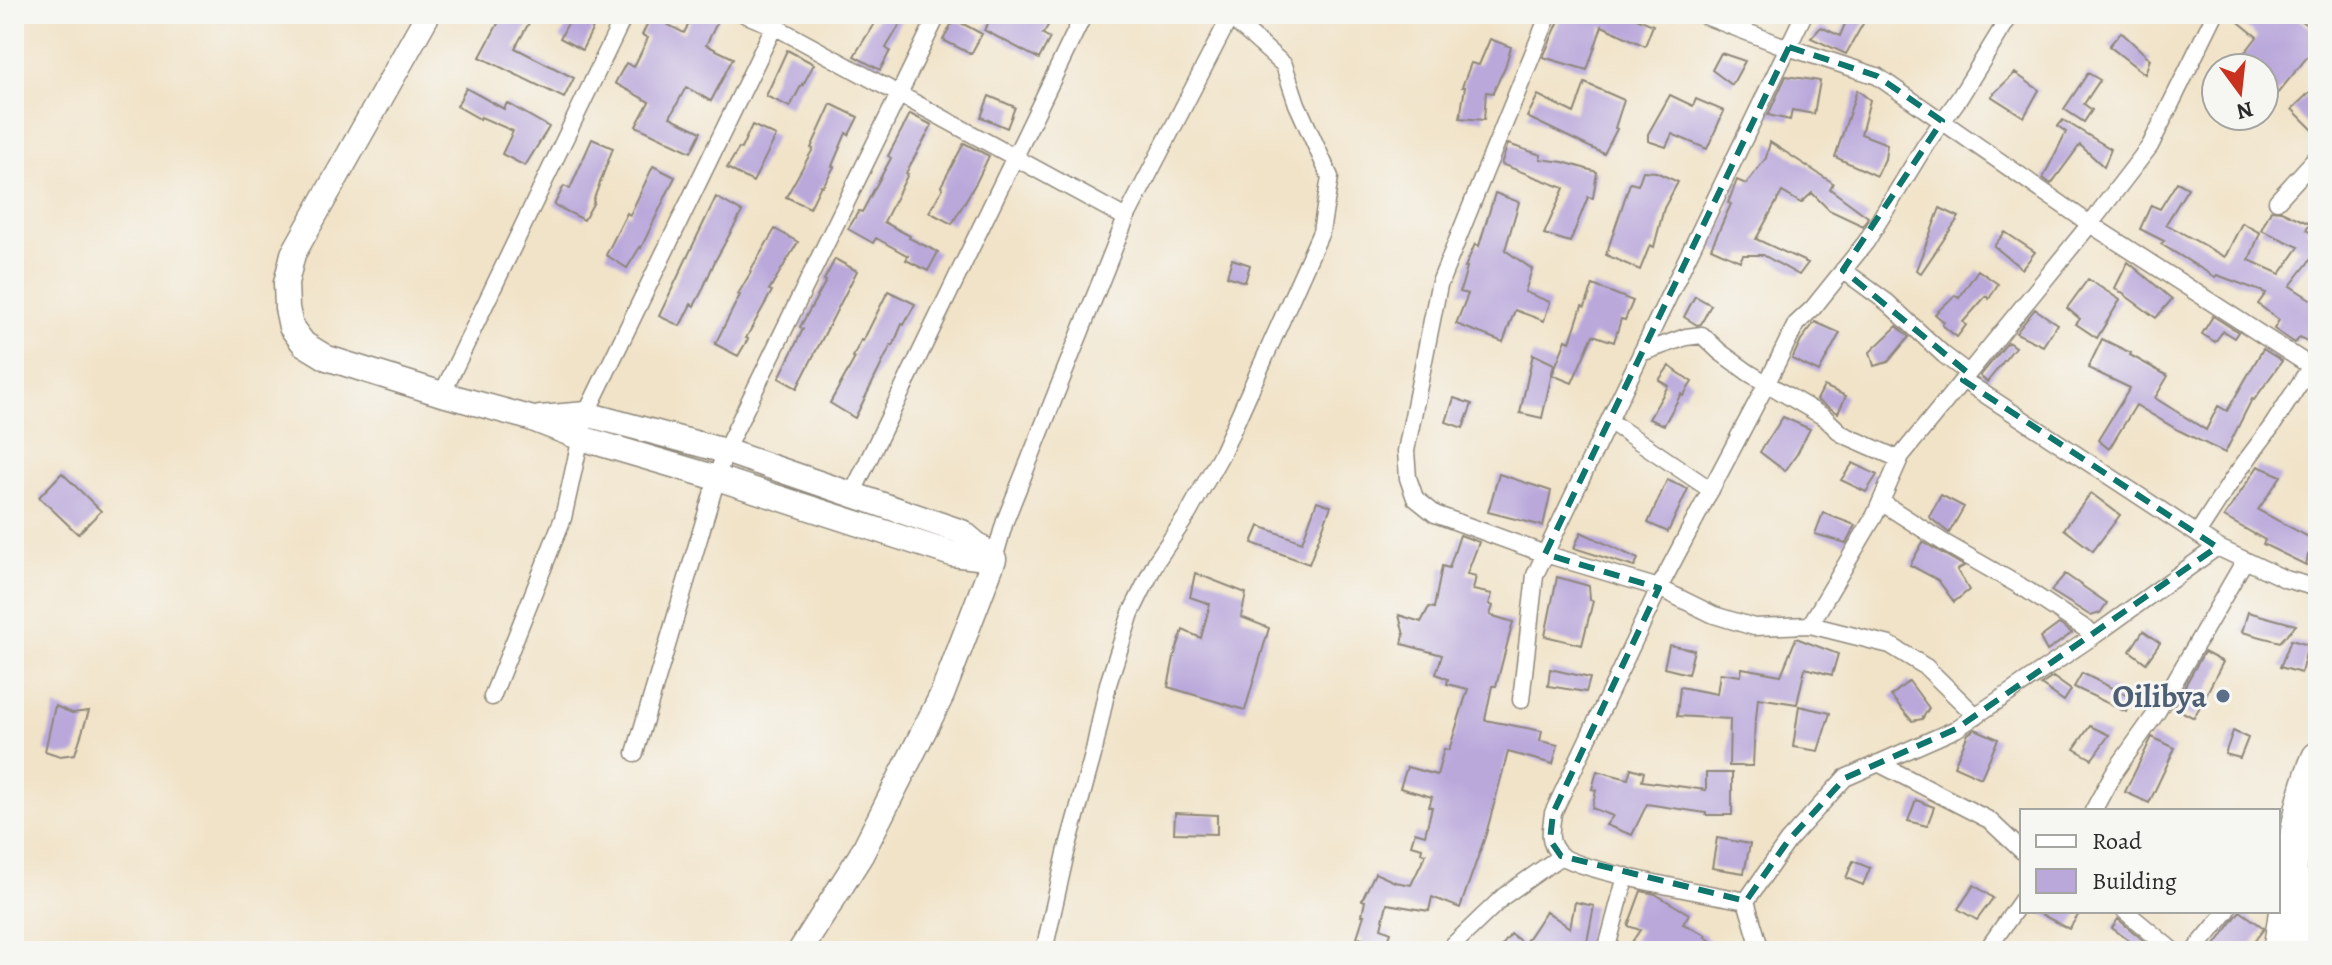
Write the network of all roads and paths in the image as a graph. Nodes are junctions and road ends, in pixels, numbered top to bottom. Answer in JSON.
{"nodes":[{"id":1,"x":428,"y":14,"type":"edge"},
{"id":2,"x":625,"y":14,"type":"edge"},
{"id":3,"x":744,"y":14,"type":"edge"},
{"id":4,"x":938,"y":14,"type":"edge"},
{"id":5,"x":1084,"y":14,"type":"edge"},
{"id":6,"x":1549,"y":14,"type":"edge"},
{"id":7,"x":1700,"y":14,"type":"edge"},
{"id":8,"x":1804,"y":14,"type":"edge"},
{"id":9,"x":2011,"y":14,"type":"edge"},
{"id":10,"x":2215,"y":14,"type":"edge"},
{"id":11,"x":1229,"y":15,"type":"edge"},
{"id":12,"x":777,"y":20,"type":"edge"},
{"id":13,"x":1789,"y":47,"type":"junction"},
{"id":14,"x":900,"y":96,"type":"junction"},
{"id":15,"x":1942,"y":121,"type":"junction"},
{"id":16,"x":2318,"y":156,"type":"edge"},
{"id":17,"x":1016,"y":157,"type":"junction"},
{"id":18,"x":2277,"y":201,"type":"dead end"},
{"id":19,"x":1126,"y":218,"type":"junction"},
{"id":20,"x":2090,"y":224,"type":"junction"},
{"id":21,"x":1843,"y":270,"type":"junction"},
{"id":22,"x":1641,"y":353,"type":"junction"},
{"id":23,"x":2314,"y":368,"type":"edge"},
{"id":24,"x":1965,"y":376,"type":"junction"},
{"id":25,"x":1766,"y":385,"type":"junction"},
{"id":26,"x":442,"y":394,"type":"junction"},
{"id":27,"x":1609,"y":421,"type":"junction"},
{"id":28,"x":584,"y":426,"type":"junction"},
{"id":29,"x":725,"y":451,"type":"junction"},
{"id":30,"x":1899,"y":459,"type":"junction"},
{"id":31,"x":717,"y":478,"type":"junction"},
{"id":32,"x":1711,"y":490,"type":"junction"},
{"id":33,"x":852,"y":494,"type":"junction"},
{"id":34,"x":1881,"y":502,"type":"junction"},
{"id":35,"x":2197,"y":534,"type":"junction"},
{"id":36,"x":2217,"y":547,"type":"junction"},
{"id":37,"x":1545,"y":554,"type":"junction"},
{"id":38,"x":994,"y":559,"type":"junction"},
{"id":39,"x":2245,"y":560,"type":"junction"},
{"id":40,"x":1659,"y":588,"type":"junction"},
{"id":41,"x":2318,"y":588,"type":"edge"},
{"id":42,"x":1810,"y":625,"type":"junction"},
{"id":43,"x":2095,"y":635,"type":"junction"},
{"id":44,"x":492,"y":697,"type":"dead end"},
{"id":45,"x":1521,"y":700,"type":"dead end"},
{"id":46,"x":1976,"y":716,"type":"junction"},
{"id":47,"x":635,"y":753,"type":"dead end"},
{"id":48,"x":2318,"y":758,"type":"edge"},
{"id":49,"x":1878,"y":763,"type":"junction"},
{"id":50,"x":2094,"y":809,"type":"edge"},
{"id":51,"x":2310,"y":812,"type":"edge"},
{"id":52,"x":2020,"y":849,"type":"edge"},
{"id":53,"x":1561,"y":856,"type":"junction"},
{"id":54,"x":1626,"y":876,"type":"junction"},
{"id":55,"x":2304,"y":888,"type":"edge"},
{"id":56,"x":1746,"y":901,"type":"junction"},
{"id":57,"x":2020,"y":903,"type":"edge"},
{"id":58,"x":2127,"y":913,"type":"edge"},
{"id":59,"x":2225,"y":913,"type":"edge"},
{"id":60,"x":800,"y":951,"type":"edge"},
{"id":61,"x":1044,"y":951,"type":"edge"},
{"id":62,"x":1450,"y":951,"type":"edge"},
{"id":63,"x":1606,"y":951,"type":"edge"},
{"id":64,"x":1761,"y":951,"type":"edge"},
{"id":65,"x":1986,"y":951,"type":"edge"},
{"id":66,"x":2173,"y":951,"type":"edge"},
{"id":67,"x":2194,"y":951,"type":"edge"},
{"id":68,"x":2279,"y":951,"type":"edge"},
{"id":69,"x":2304,"y":951,"type":"edge"}],
"edges":[{"from":1,"to":26,"type":"main road"},
{"from":2,"to":26,"type":"street"},
{"from":3,"to":12,"type":"street"},
{"from":4,"to":14,"type":"street"},
{"from":5,"to":17,"type":"street"},
{"from":6,"to":37,"type":"street"},
{"from":7,"to":13,"type":"street"},
{"from":8,"to":13,"type":"street"},
{"from":9,"to":15,"type":"street"},
{"from":10,"to":20,"type":"street"},
{"from":11,"to":19,"type":"street"},
{"from":11,"to":61,"type":"street"},
{"from":12,"to":14,"type":"street"},
{"from":12,"to":28,"type":"street"},
{"from":13,"to":15,"type":"street"},
{"from":13,"to":22,"type":"street"},
{"from":14,"to":17,"type":"street"},
{"from":14,"to":29,"type":"street"},
{"from":15,"to":20,"type":"street"},
{"from":15,"to":21,"type":"street"},
{"from":16,"to":18,"type":"street"},
{"from":17,"to":19,"type":"street"},
{"from":17,"to":33,"type":"street"},
{"from":19,"to":38,"type":"street"},
{"from":20,"to":23,"type":"street"},
{"from":20,"to":24,"type":"street"},
{"from":21,"to":24,"type":"street"},
{"from":21,"to":25,"type":"street"},
{"from":22,"to":25,"type":"street"},
{"from":22,"to":27,"type":"street"},
{"from":23,"to":35,"type":"street"},
{"from":24,"to":30,"type":"street"},
{"from":24,"to":35,"type":"street"},
{"from":25,"to":30,"type":"street"},
{"from":25,"to":32,"type":"street"},
{"from":26,"to":28,"type":"main road"},
{"from":27,"to":32,"type":"street"},
{"from":27,"to":37,"type":"street"},
{"from":28,"to":29,"type":"main road"},
{"from":28,"to":31,"type":"main road"},
{"from":28,"to":44,"type":"street"},
{"from":29,"to":31,"type":"street"},
{"from":29,"to":33,"type":"main road"},
{"from":30,"to":34,"type":"street"},
{"from":31,"to":38,"type":"main road"},
{"from":31,"to":47,"type":"street"},
{"from":32,"to":40,"type":"street"},
{"from":33,"to":38,"type":"main road"},
{"from":34,"to":42,"type":"street"},
{"from":34,"to":43,"type":"street"},
{"from":35,"to":36,"type":"street"},
{"from":36,"to":39,"type":"street"},
{"from":36,"to":43,"type":"street"},
{"from":37,"to":40,"type":"street"},
{"from":37,"to":45,"type":"street"},
{"from":38,"to":60,"type":"main road"},
{"from":39,"to":41,"type":"street"},
{"from":39,"to":50,"type":"street"},
{"from":40,"to":42,"type":"street"},
{"from":40,"to":53,"type":"street"},
{"from":42,"to":46,"type":"street"},
{"from":43,"to":46,"type":"street"},
{"from":46,"to":49,"type":"street"},
{"from":48,"to":51,"type":"highway"},
{"from":49,"to":52,"type":"street"},
{"from":49,"to":56,"type":"street"},
{"from":51,"to":55,"type":"highway"},
{"from":53,"to":54,"type":"street"},
{"from":53,"to":62,"type":"street"},
{"from":54,"to":56,"type":"street"},
{"from":54,"to":63,"type":"street"},
{"from":55,"to":68,"type":"highway"},
{"from":55,"to":69,"type":"highway"},
{"from":56,"to":64,"type":"street"},
{"from":57,"to":65,"type":"street"},
{"from":58,"to":66,"type":"street"},
{"from":59,"to":67,"type":"street"}]}
